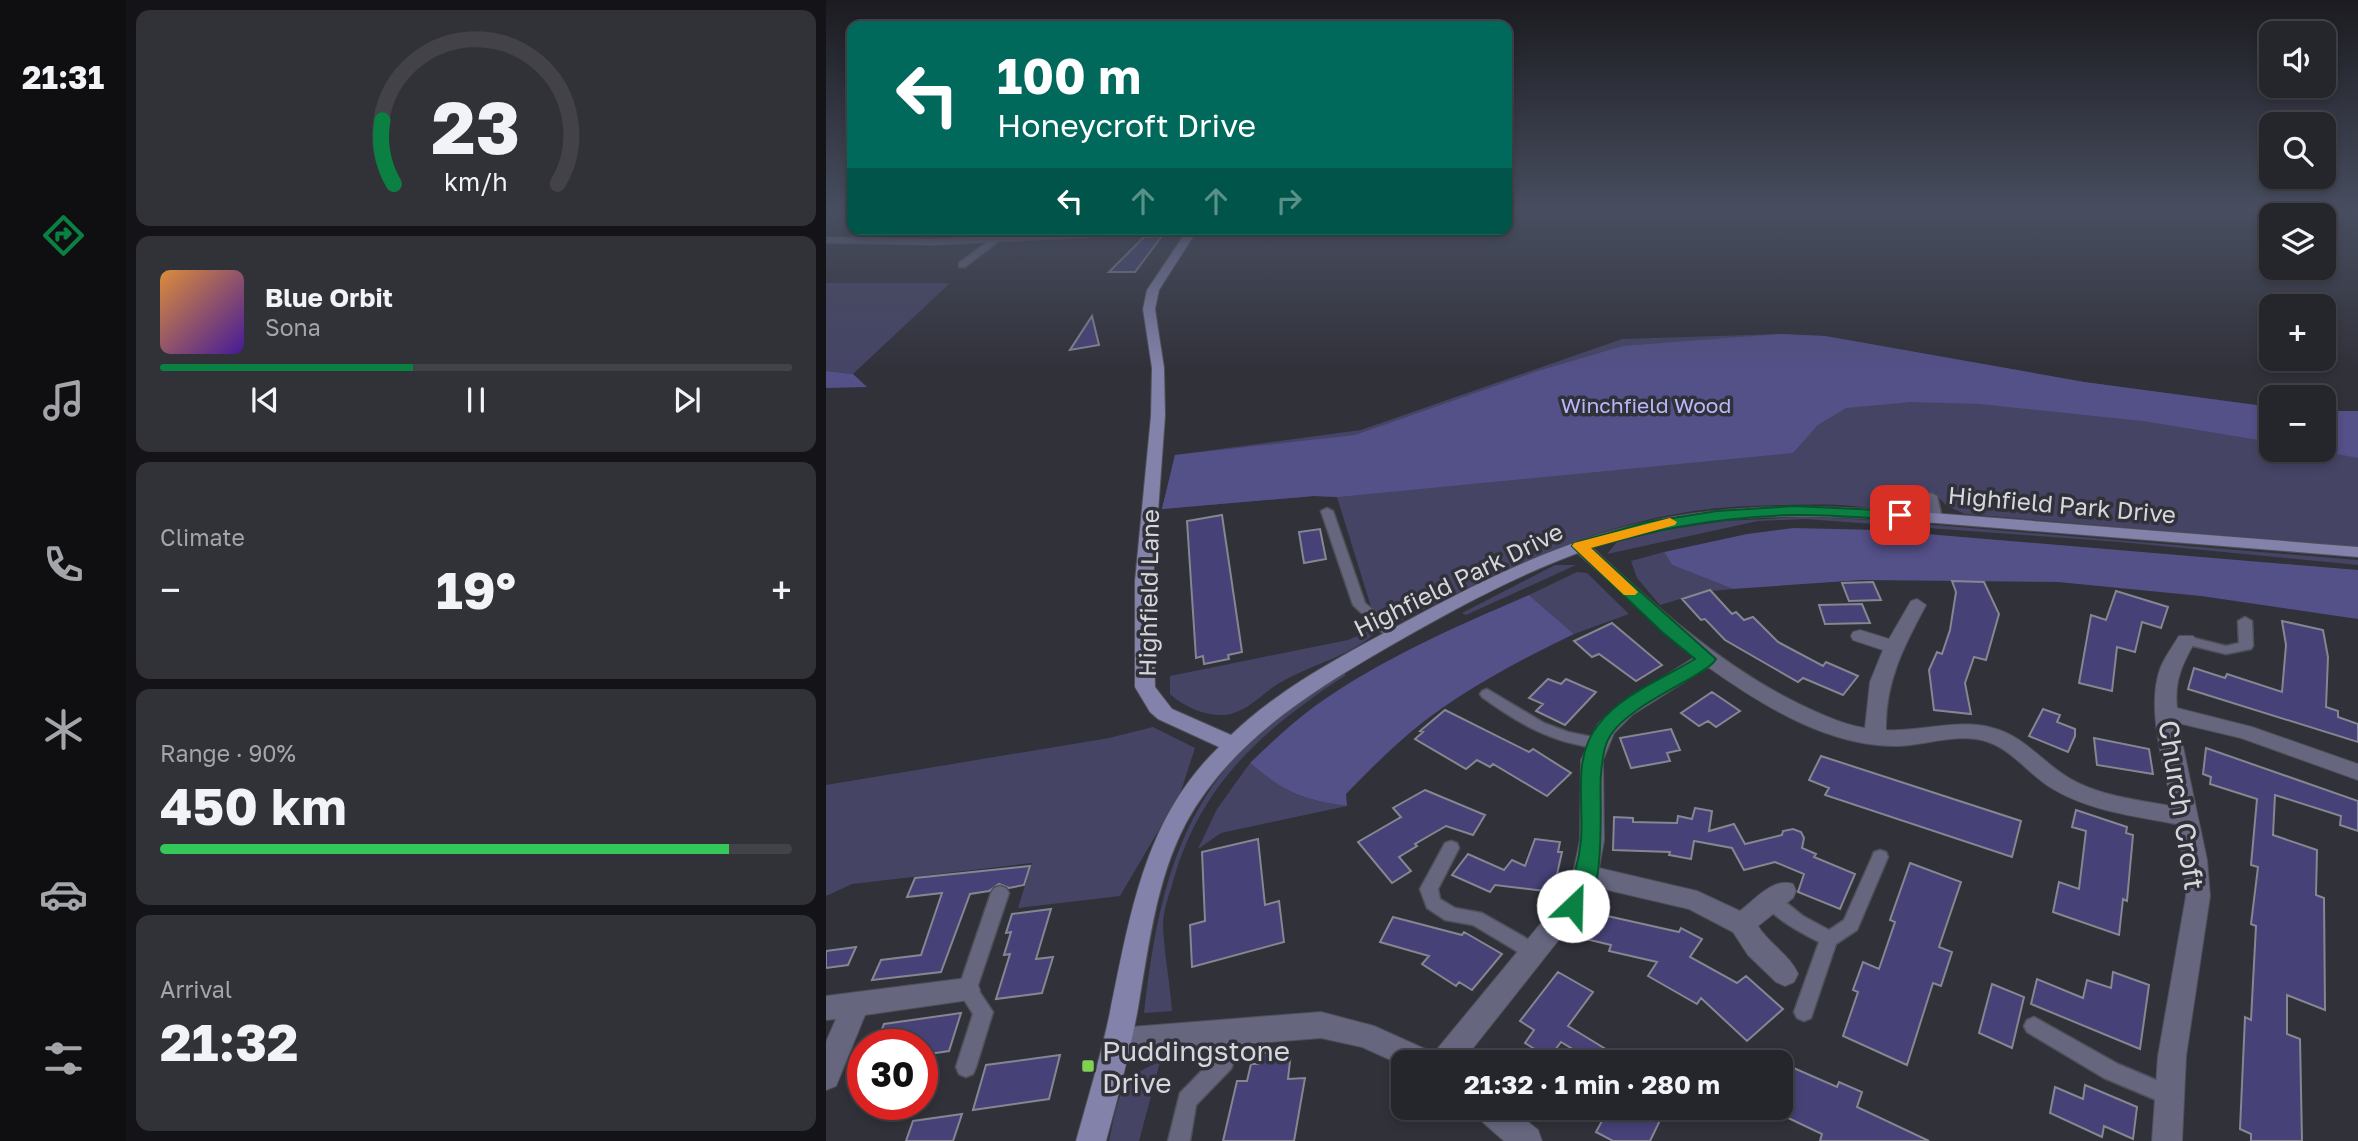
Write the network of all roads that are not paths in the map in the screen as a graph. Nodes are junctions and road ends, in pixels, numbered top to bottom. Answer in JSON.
{"nodes":[{"id":1,"x":966,"y":262,"type":"edge"},
{"id":2,"x":1171,"y":262,"type":"edge"},
{"id":3,"x":962,"y":265,"type":"dead end"},
{"id":4,"x":1931,"y":496,"type":"dead end"},
{"id":5,"x":1326,"y":511,"type":"dead end"},
{"id":6,"x":1936,"y":518,"type":"junction"},
{"id":7,"x":1580,"y":546,"type":"junction"},
{"id":8,"x":2358,"y":552,"type":"edge"},
{"id":9,"x":1917,"y":605,"type":"dead end"},
{"id":10,"x":2245,"y":621,"type":"dead end"},
{"id":11,"x":1394,"y":636,"type":"junction"},
{"id":12,"x":1860,"y":636,"type":"dead end"},
{"id":13,"x":2186,"y":640,"type":"joint"},
{"id":14,"x":1894,"y":647,"type":"junction"},
{"id":15,"x":1707,"y":659,"type":"junction"},
{"id":16,"x":1487,"y":694,"type":"dead end"},
{"id":17,"x":2167,"y":713,"type":"junction"},
{"id":18,"x":1875,"y":736,"type":"junction"},
{"id":19,"x":1597,"y":743,"type":"junction"},
{"id":20,"x":1232,"y":744,"type":"junction"},
{"id":21,"x":2358,"y":772,"type":"edge"},
{"id":22,"x":2185,"y":817,"type":"junction"},
{"id":23,"x":1451,"y":848,"type":"dead end"},
{"id":24,"x":1880,"y":857,"type":"dead end"},
{"id":25,"x":1587,"y":876,"type":"junction"},
{"id":26,"x":1000,"y":893,"type":"dead end"},
{"id":27,"x":1778,"y":896,"type":"joint"},
{"id":28,"x":1742,"y":924,"type":"junction"},
{"id":29,"x":1829,"y":939,"type":"junction"},
{"id":30,"x":1534,"y":952,"type":"junction"},
{"id":31,"x":1786,"y":974,"type":"dead end"},
{"id":32,"x":967,"y":990,"type":"junction"},
{"id":33,"x":856,"y":1003,"type":"junction"},
{"id":34,"x":826,"y":1008,"type":"edge"},
{"id":35,"x":1804,"y":1013,"type":"dead end"},
{"id":36,"x":2034,"y":1026,"type":"dead end"},
{"id":37,"x":1235,"y":1031,"type":"junction"},
{"id":38,"x":1118,"y":1041,"type":"junction"},
{"id":39,"x":1401,"y":1050,"type":"edge"},
{"id":40,"x":1455,"y":1050,"type":"edge"},
{"id":41,"x":966,"y":1067,"type":"dead end"},
{"id":42,"x":826,"y":1076,"type":"edge"},
{"id":43,"x":2168,"y":1095,"type":"junction"},
{"id":44,"x":1502,"y":1120,"type":"edge"},
{"id":45,"x":1091,"y":1141,"type":"edge"},
{"id":46,"x":1179,"y":1141,"type":"edge"},
{"id":47,"x":1527,"y":1141,"type":"edge"},
{"id":48,"x":2167,"y":1141,"type":"edge"}],
"edges":[{"from":1,"to":3,"type":"lane"},
{"from":2,"to":20,"type":"street","name":"Highfield Lane"},
{"from":4,"to":6,"type":"lane"},
{"from":5,"to":11,"type":"lane"},
{"from":6,"to":7,"type":"street","name":"Highfield Park Drive"},
{"from":6,"to":8,"type":"street","name":"Highfield Park Drive"},
{"from":7,"to":11,"type":"street","name":"Highfield Park Drive"},
{"from":7,"to":15,"type":"street"},
{"from":9,"to":14,"type":"street"},
{"from":10,"to":13,"type":"lane"},
{"from":11,"to":20,"type":"street","name":"Highfield Park Drive"},
{"from":12,"to":14,"type":"street"},
{"from":13,"to":17,"type":"street","name":"Church Croft"},
{"from":14,"to":18,"type":"street"},
{"from":15,"to":18,"type":"street"},
{"from":15,"to":19,"type":"street"},
{"from":16,"to":19,"type":"lane"},
{"from":17,"to":21,"type":"street"},
{"from":17,"to":22,"type":"street","name":"Church Croft"},
{"from":18,"to":22,"type":"street"},
{"from":19,"to":25,"type":"street"},
{"from":20,"to":38,"type":"street"},
{"from":22,"to":43,"type":"street","name":"Church Croft"},
{"from":23,"to":30,"type":"lane"},
{"from":24,"to":29,"type":"lane"},
{"from":25,"to":28,"type":"street"},
{"from":25,"to":30,"type":"street"},
{"from":26,"to":32,"type":"lane"},
{"from":27,"to":28,"type":"street"},
{"from":27,"to":29,"type":"lane"},
{"from":28,"to":31,"type":"street"},
{"from":29,"to":35,"type":"lane"},
{"from":30,"to":40,"type":"street"},
{"from":32,"to":33,"type":"street"},
{"from":32,"to":41,"type":"lane"},
{"from":33,"to":34,"type":"street"},
{"from":33,"to":42,"type":"street"},
{"from":36,"to":43,"type":"lane"},
{"from":37,"to":38,"type":"street"},
{"from":37,"to":39,"type":"street"},
{"from":37,"to":46,"type":"lane"},
{"from":38,"to":45,"type":"street"},
{"from":43,"to":48,"type":"street","name":"Church Croft"},
{"from":44,"to":47,"type":"street"}]}
